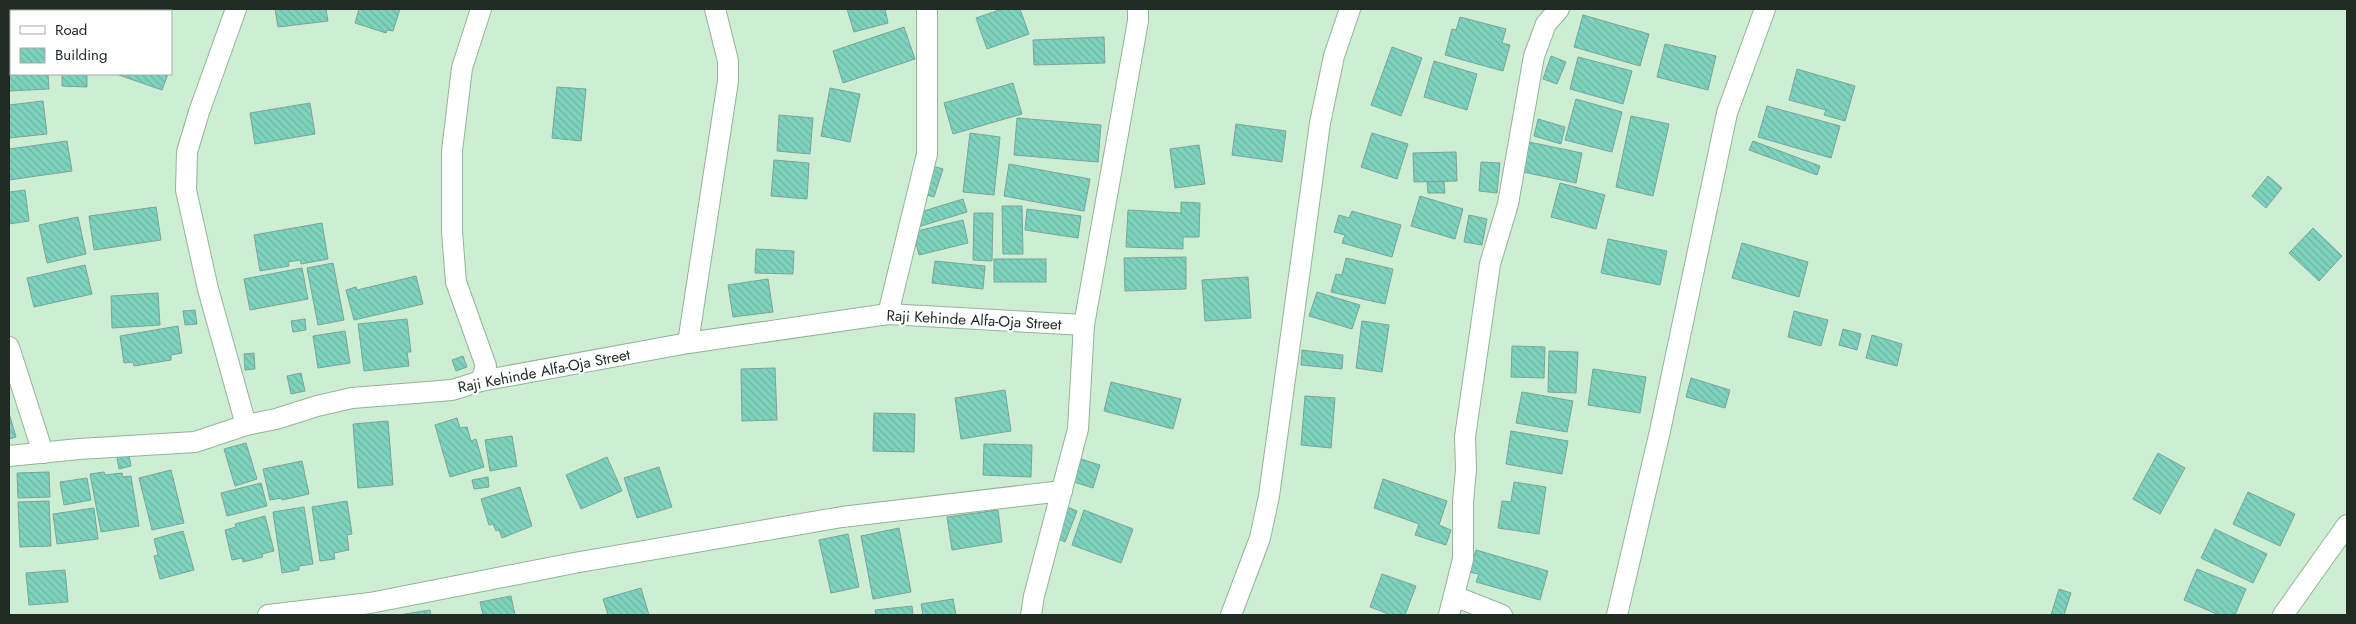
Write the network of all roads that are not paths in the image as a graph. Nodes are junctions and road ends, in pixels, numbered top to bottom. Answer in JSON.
{"nodes":[{"id":1,"x":236,"y":9,"type":"edge"},
{"id":2,"x":481,"y":9,"type":"edge"},
{"id":3,"x":715,"y":9,"type":"edge"},
{"id":4,"x":927,"y":9,"type":"edge"},
{"id":5,"x":1138,"y":9,"type":"edge"},
{"id":6,"x":1350,"y":9,"type":"edge"},
{"id":7,"x":1559,"y":9,"type":"edge"},
{"id":8,"x":1765,"y":9,"type":"edge"},
{"id":9,"x":888,"y":314,"type":"junction"},
{"id":10,"x":1084,"y":325,"type":"junction"},
{"id":11,"x":688,"y":343,"type":"junction"},
{"id":12,"x":9,"y":346,"type":"edge"},
{"id":13,"x":481,"y":381,"type":"junction"},
{"id":14,"x":246,"y":425,"type":"junction"},
{"id":15,"x":43,"y":453,"type":"junction"},
{"id":16,"x":9,"y":456,"type":"edge"},
{"id":17,"x":1062,"y":491,"type":"junction"},
{"id":18,"x":2347,"y":525,"type":"edge"},
{"id":19,"x":1454,"y":596,"type":"junction"},
{"id":20,"x":268,"y":615,"type":"edge"},
{"id":21,"x":1031,"y":615,"type":"edge"},
{"id":22,"x":1230,"y":615,"type":"edge"},
{"id":23,"x":1449,"y":615,"type":"edge"},
{"id":24,"x":1502,"y":615,"type":"edge"},
{"id":25,"x":1617,"y":615,"type":"edge"},
{"id":26,"x":2283,"y":615,"type":"edge"}],
"edges":[{"from":1,"to":14,"type":"street"},
{"from":2,"to":13,"type":"street"},
{"from":3,"to":11,"type":"street"},
{"from":4,"to":9,"type":"street"},
{"from":5,"to":10,"type":"street"},
{"from":6,"to":22,"type":"street"},
{"from":7,"to":19,"type":"street"},
{"from":8,"to":25,"type":"street"},
{"from":9,"to":10,"type":"street","name":"Raji Kehinde Alfa-Oja Street"},
{"from":9,"to":11,"type":"street","name":"Raji Kehinde Alfa-Oja Street"},
{"from":10,"to":17,"type":"street"},
{"from":11,"to":13,"type":"street","name":"Raji Kehinde Alfa-Oja Street"},
{"from":12,"to":15,"type":"street"},
{"from":13,"to":14,"type":"street","name":"Raji Kehinde Alfa-Oja Street"},
{"from":14,"to":15,"type":"street","name":"Raji Kehinde Alfa-Oja Street"},
{"from":15,"to":16,"type":"street","name":"Raji Kehinde Alfa-Oja Street"},
{"from":17,"to":20,"type":"street"},
{"from":17,"to":21,"type":"street"},
{"from":18,"to":26,"type":"street"},
{"from":19,"to":23,"type":"street"},
{"from":19,"to":24,"type":"street"}]}
